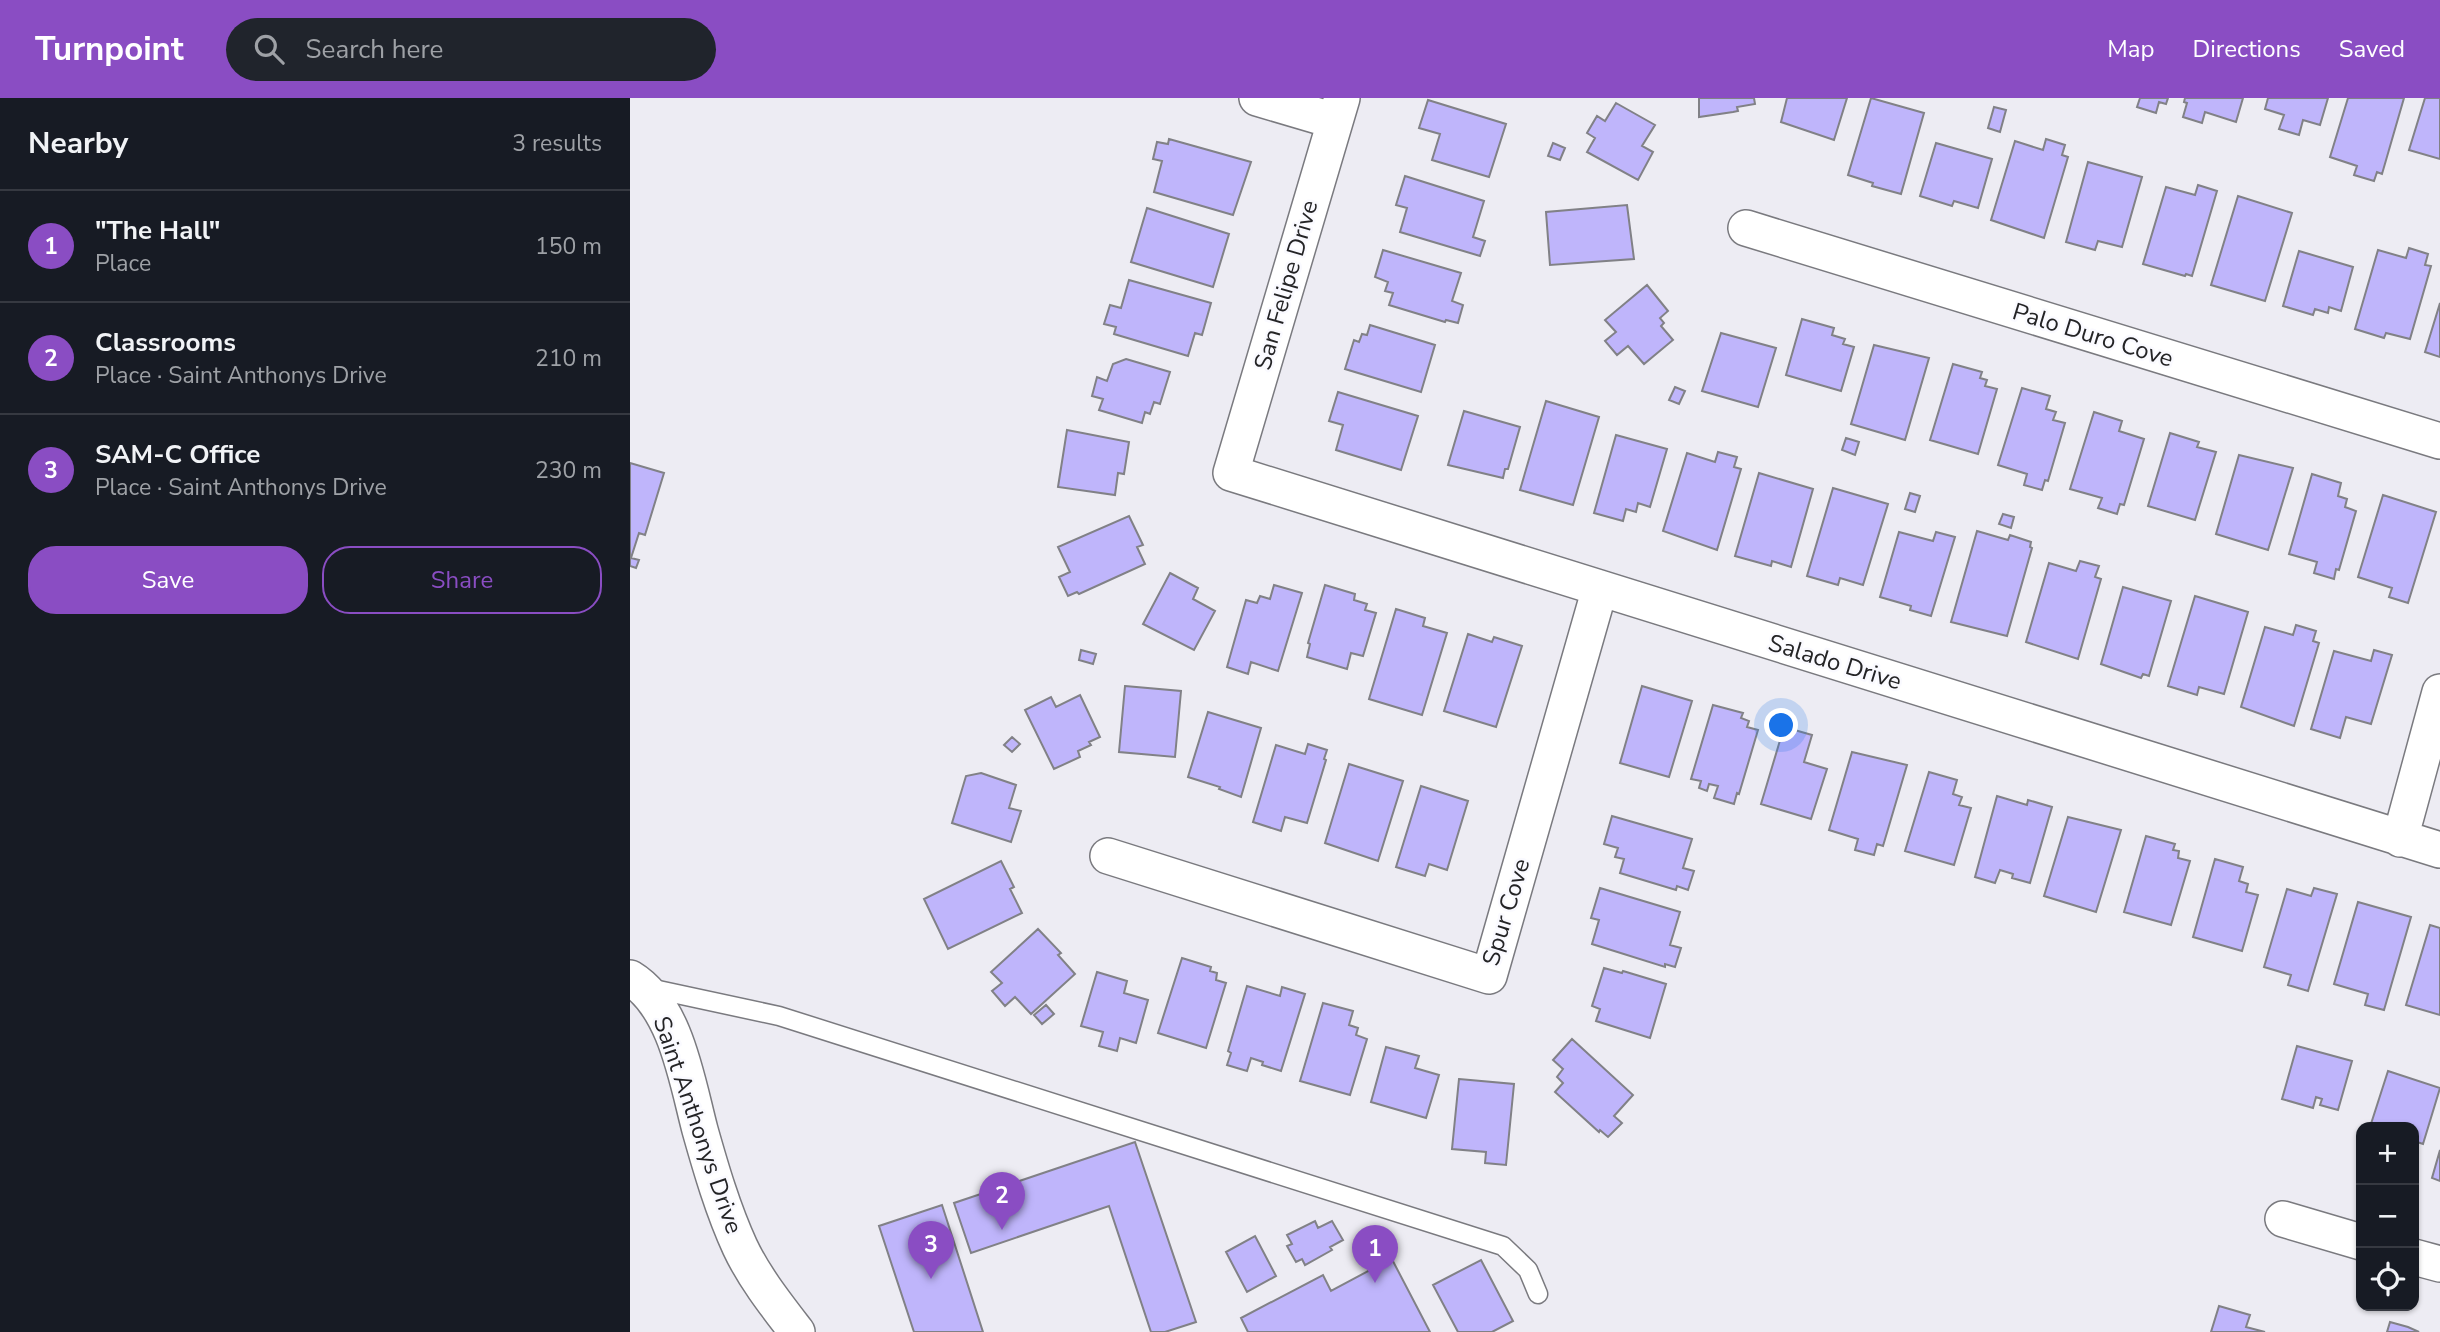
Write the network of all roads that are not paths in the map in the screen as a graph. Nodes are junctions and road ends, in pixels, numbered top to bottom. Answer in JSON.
{"nodes":[{"id":1,"x":1257,"y":98,"type":"edge"},
{"id":2,"x":1339,"y":109,"type":"edge"},
{"id":3,"x":1746,"y":228,"type":"dead end"},
{"id":4,"x":2440,"y":441,"type":"edge"},
{"id":5,"x":1231,"y":473,"type":"joint"},
{"id":6,"x":1600,"y":588,"type":"junction"},
{"id":7,"x":2440,"y":692,"type":"edge"},
{"id":8,"x":2400,"y":839,"type":"junction"},
{"id":9,"x":2440,"y":850,"type":"edge"},
{"id":10,"x":1108,"y":856,"type":"dead end"},
{"id":11,"x":638,"y":983,"type":"edge"},
{"id":12,"x":2283,"y":1219,"type":"dead end"},
{"id":13,"x":2356,"y":1241,"type":"edge"},
{"id":14,"x":2419,"y":1258,"type":"edge"},
{"id":15,"x":2440,"y":1264,"type":"edge"},
{"id":16,"x":1538,"y":1294,"type":"dead end"},
{"id":17,"x":797,"y":1332,"type":"edge"}],
"edges":[{"from":1,"to":2,"type":"street"},
{"from":2,"to":5,"type":"street","name":"San Felipe Drive"},
{"from":3,"to":4,"type":"street","name":"Palo Duro Cove"},
{"from":5,"to":6,"type":"street","name":"Salado Drive"},
{"from":6,"to":8,"type":"street","name":"Salado Drive"},
{"from":6,"to":10,"type":"street","name":"Spur Cove"},
{"from":7,"to":8,"type":"street"},
{"from":8,"to":9,"type":"street","name":"Salado Drive"},
{"from":11,"to":16,"type":"lane"},
{"from":11,"to":17,"type":"street","name":"Saint Anthonys Drive"},
{"from":12,"to":13,"type":"street"},
{"from":14,"to":15,"type":"street"}]}
